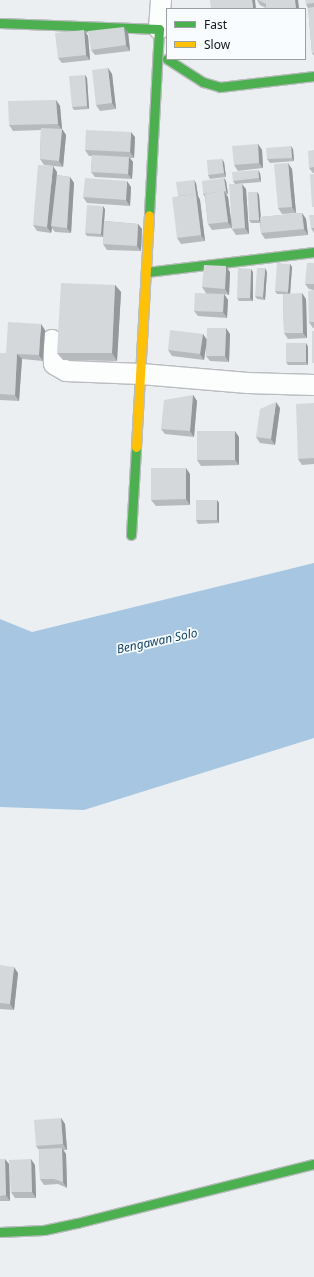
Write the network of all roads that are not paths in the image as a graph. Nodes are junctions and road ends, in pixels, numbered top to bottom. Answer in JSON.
{"nodes":[{"id":1,"x":161,"y":0,"type":"edge"},
{"id":2,"x":0,"y":23,"type":"edge"},
{"id":3,"x":159,"y":29,"type":"junction"},
{"id":4,"x":164,"y":57,"type":"edge"},
{"id":5,"x":169,"y":60,"type":"edge"},
{"id":6,"x":314,"y":76,"type":"edge"},
{"id":7,"x":314,"y":252,"type":"edge"},
{"id":8,"x":147,"y":272,"type":"junction"},
{"id":9,"x":52,"y":340,"type":"dead end"},
{"id":10,"x":141,"y":374,"type":"junction"},
{"id":11,"x":314,"y":385,"type":"edge"},
{"id":12,"x":131,"y":536,"type":"dead end"},
{"id":13,"x":314,"y":1164,"type":"edge"},
{"id":14,"x":0,"y":1232,"type":"edge"}],
"edges":[{"from":1,"to":3,"type":"street"},
{"from":2,"to":3,"type":"street"},
{"from":3,"to":4,"type":"street"},
{"from":4,"to":8,"type":"street"},
{"from":5,"to":6,"type":"street"},
{"from":7,"to":8,"type":"street"},
{"from":8,"to":10,"type":"street"},
{"from":9,"to":10,"type":"street"},
{"from":10,"to":11,"type":"street"},
{"from":10,"to":12,"type":"street"},
{"from":13,"to":14,"type":"street"}]}
